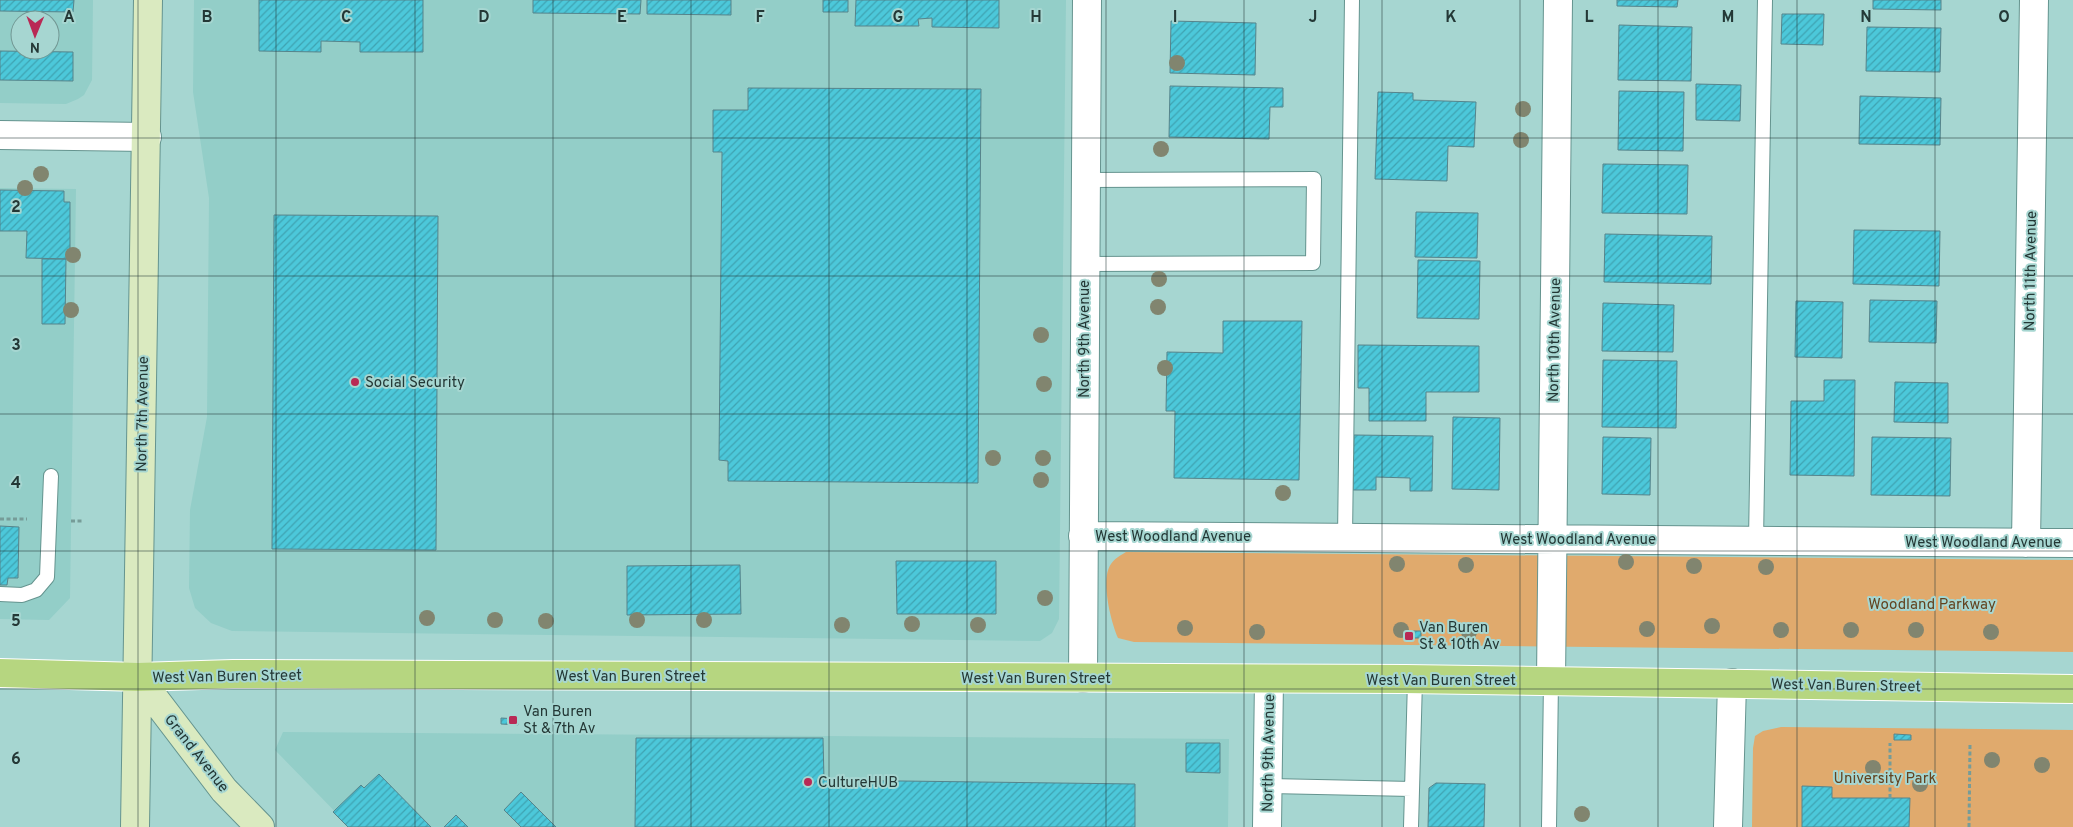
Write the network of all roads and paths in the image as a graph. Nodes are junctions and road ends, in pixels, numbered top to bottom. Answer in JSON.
{"nodes":[{"id":1,"x":148,"y":0,"type":"edge"},
{"id":2,"x":1088,"y":0,"type":"edge"},
{"id":3,"x":1352,"y":0,"type":"edge"},
{"id":4,"x":1558,"y":0,"type":"edge"},
{"id":5,"x":1765,"y":0,"type":"edge"},
{"id":6,"x":2034,"y":0,"type":"edge"},
{"id":7,"x":0,"y":135,"type":"edge"},
{"id":8,"x":147,"y":137,"type":"junction"},
{"id":9,"x":1086,"y":180,"type":"junction"},
{"id":10,"x":1085,"y":264,"type":"junction"},
{"id":11,"x":51,"y":476,"type":"dead end"},
{"id":12,"x":0,"y":519,"type":"edge"},
{"id":13,"x":30,"y":520,"type":"dead end"},
{"id":14,"x":1083,"y":536,"type":"junction"},
{"id":15,"x":1345,"y":537,"type":"junction"},
{"id":16,"x":1552,"y":539,"type":"junction"},
{"id":17,"x":1756,"y":541,"type":"junction"},
{"id":18,"x":2026,"y":543,"type":"junction"},
{"id":19,"x":2073,"y":543,"type":"edge"},
{"id":20,"x":0,"y":594,"type":"edge"},
{"id":21,"x":0,"y":673,"type":"edge"},
{"id":22,"x":138,"y":676,"type":"junction"},
{"id":23,"x":1083,"y":678,"type":"junction"},
{"id":24,"x":1269,"y":680,"type":"junction"},
{"id":25,"x":1415,"y":680,"type":"junction"},
{"id":26,"x":1551,"y":681,"type":"junction"},
{"id":27,"x":1732,"y":683,"type":"junction"},
{"id":28,"x":2073,"y":689,"type":"edge"},
{"id":29,"x":1890,"y":743,"type":"dead end"},
{"id":30,"x":1970,"y":744,"type":"dead end"},
{"id":31,"x":1268,"y":786,"type":"junction"},
{"id":32,"x":1412,"y":789,"type":"junction"},
{"id":33,"x":1890,"y":798,"type":"dead end"},
{"id":34,"x":135,"y":827,"type":"edge"},
{"id":35,"x":260,"y":827,"type":"edge"},
{"id":36,"x":1267,"y":827,"type":"edge"},
{"id":37,"x":1411,"y":827,"type":"edge"},
{"id":38,"x":1549,"y":827,"type":"edge"},
{"id":39,"x":1728,"y":827,"type":"edge"},
{"id":40,"x":1969,"y":827,"type":"edge"}],
"edges":[{"from":1,"to":8,"type":"main road","name":"North 7th Avenue"},
{"from":2,"to":9,"type":"street","name":"North 9th Avenue"},
{"from":3,"to":15,"type":"lane"},
{"from":4,"to":16,"type":"street","name":"North 10th Avenue"},
{"from":5,"to":17,"type":"lane"},
{"from":6,"to":18,"type":"street","name":"North 11th Avenue"},
{"from":7,"to":8,"type":"street"},
{"from":8,"to":22,"type":"main road","name":"North 7th Avenue"},
{"from":9,"to":10,"type":"street","name":"North 9th Avenue"},
{"from":9,"to":10,"type":"lane"},
{"from":10,"to":14,"type":"street","name":"North 9th Avenue"},
{"from":11,"to":20,"type":"lane"},
{"from":12,"to":13,"type":"path"},
{"from":14,"to":15,"type":"street","name":"West Woodland Avenue"},
{"from":14,"to":23,"type":"street","name":"North 9th Avenue"},
{"from":15,"to":16,"type":"street","name":"West Woodland Avenue"},
{"from":16,"to":17,"type":"street","name":"West Woodland Avenue"},
{"from":16,"to":26,"type":"street","name":"North 10th Avenue"},
{"from":17,"to":18,"type":"street","name":"West Woodland Avenue"},
{"from":18,"to":19,"type":"street","name":"West Woodland Avenue"},
{"from":21,"to":22,"type":"main road","name":"West Van Buren Street"},
{"from":22,"to":23,"type":"main road","name":"West Van Buren Street"},
{"from":22,"to":34,"type":"main road","name":"North 7th Avenue"},
{"from":22,"to":35,"type":"main road","name":"Grand Avenue"},
{"from":23,"to":24,"type":"main road","name":"West Van Buren Street"},
{"from":24,"to":25,"type":"main road","name":"West Van Buren Street"},
{"from":24,"to":31,"type":"street","name":"North 9th Avenue"},
{"from":25,"to":26,"type":"main road","name":"West Van Buren Street"},
{"from":25,"to":32,"type":"lane"},
{"from":26,"to":27,"type":"main road","name":"West Van Buren Street"},
{"from":26,"to":38,"type":"lane"},
{"from":27,"to":28,"type":"main road","name":"West Van Buren Street"},
{"from":27,"to":39,"type":"street"},
{"from":29,"to":33,"type":"path"},
{"from":30,"to":40,"type":"path"},
{"from":31,"to":32,"type":"lane"},
{"from":31,"to":36,"type":"street","name":"North 9th Avenue"},
{"from":32,"to":37,"type":"lane"}]}
